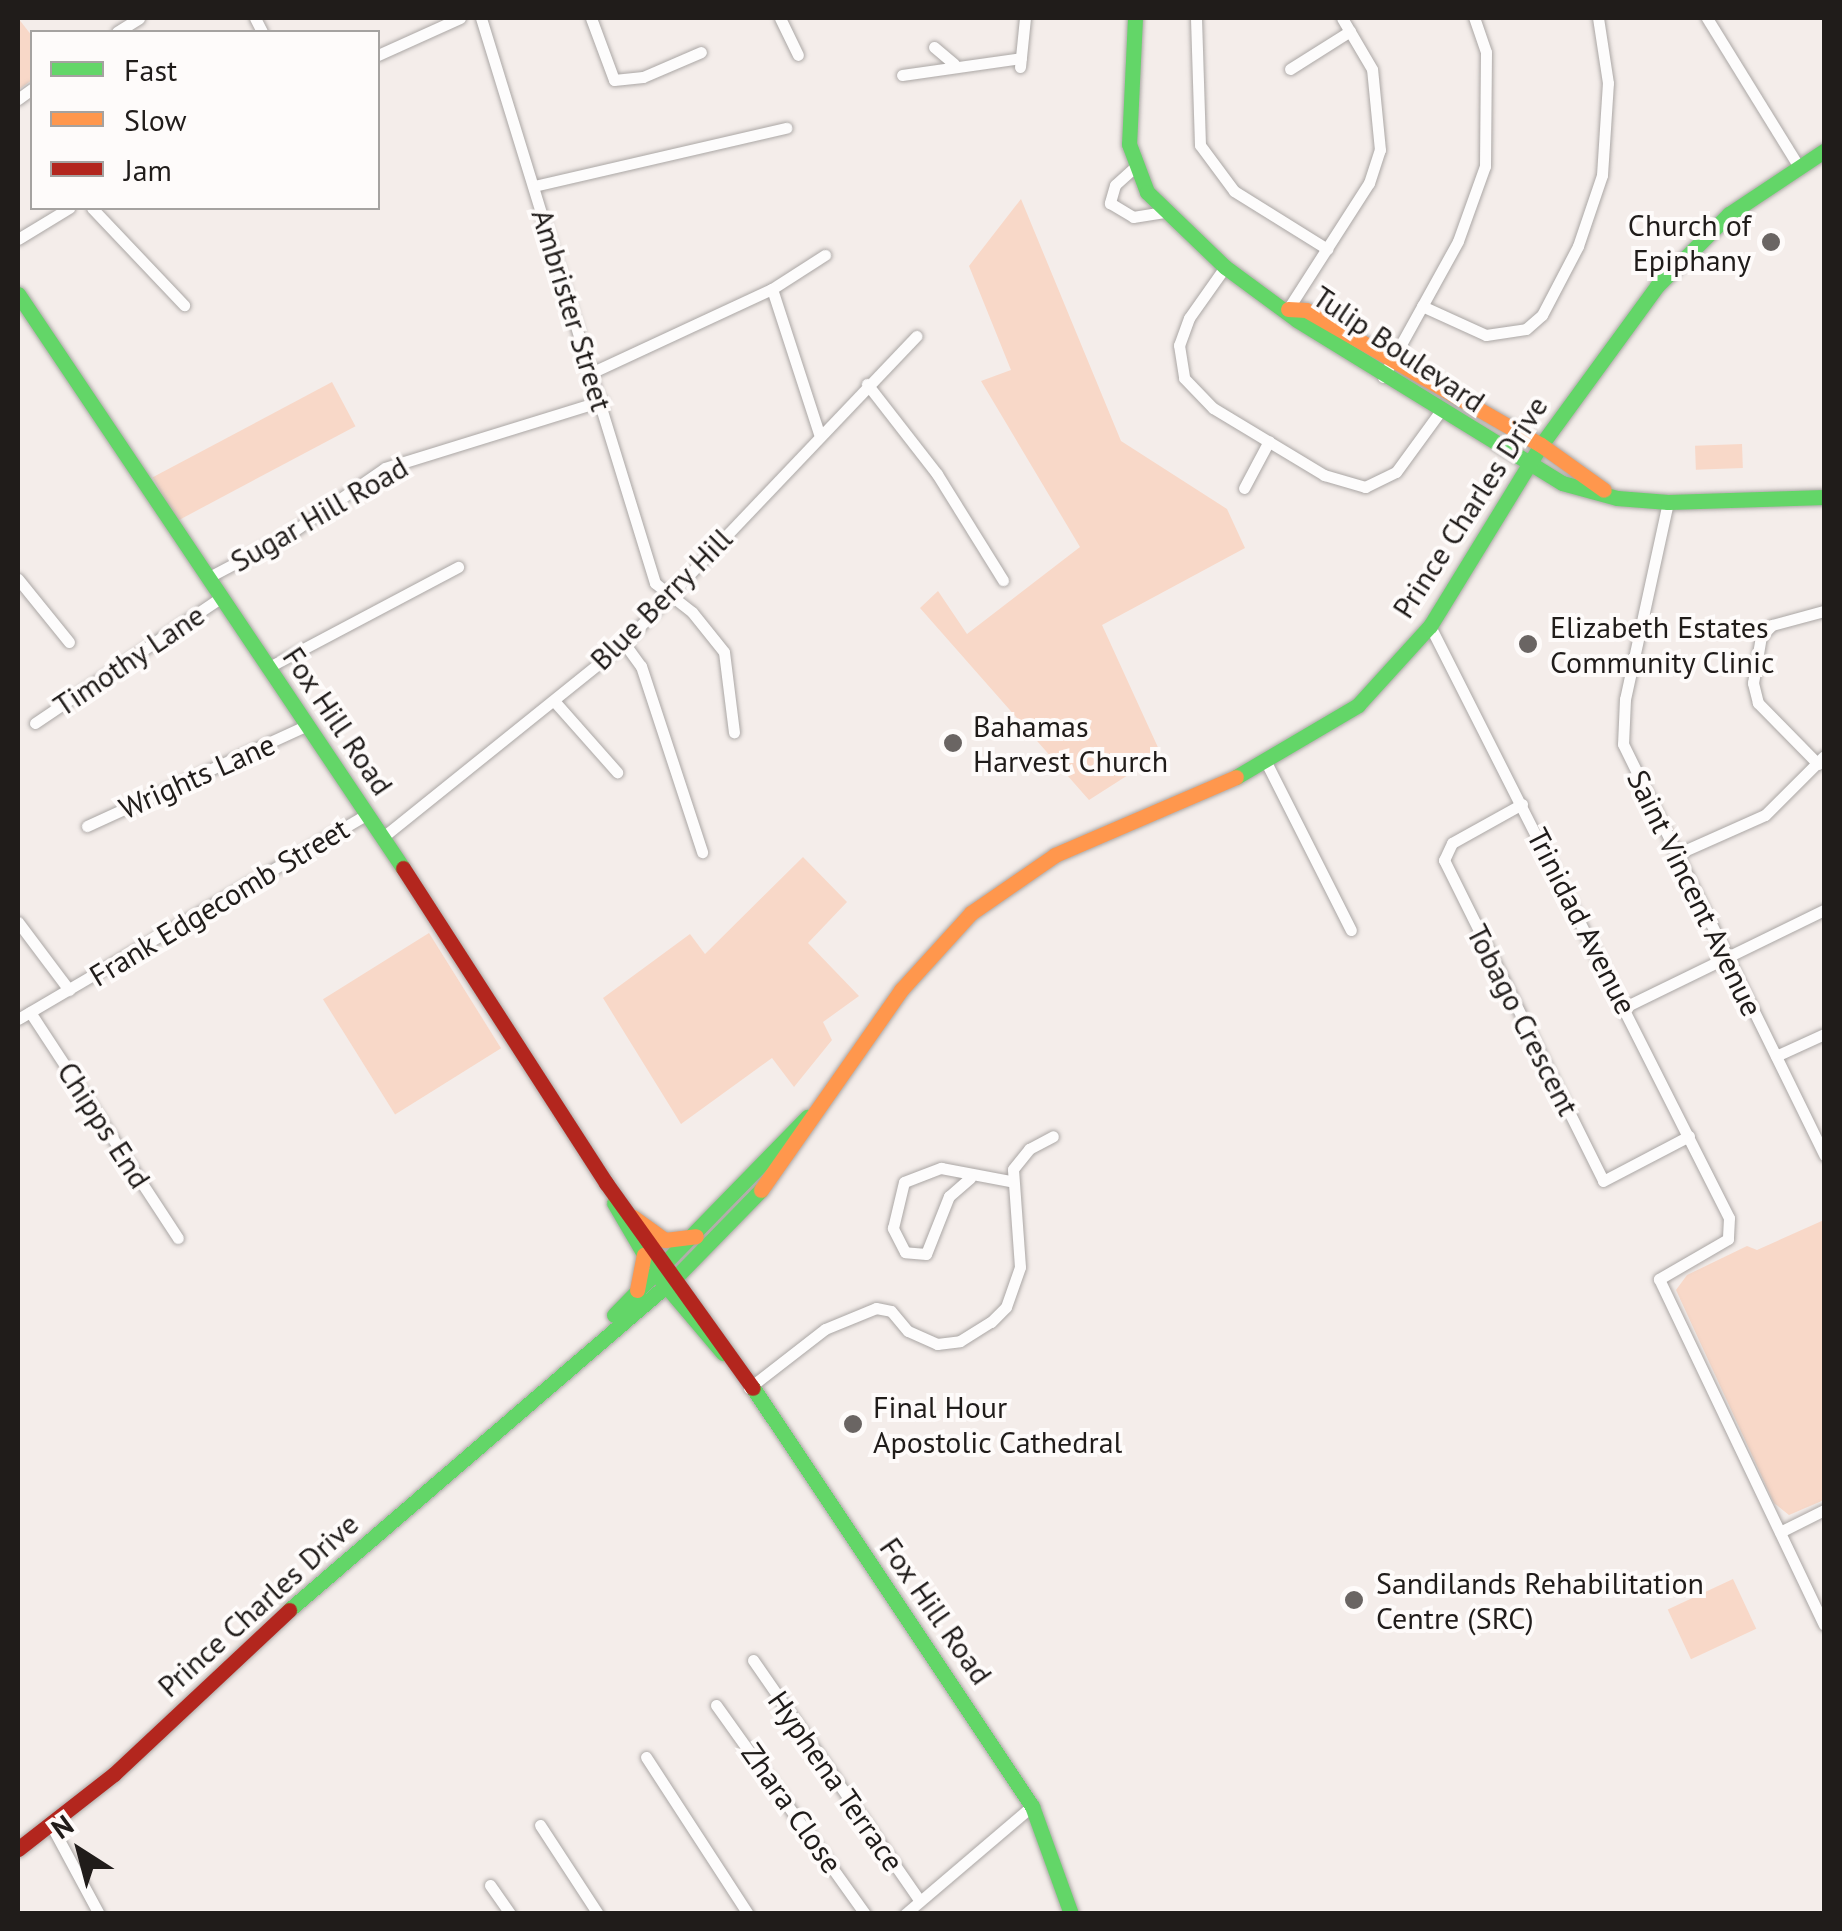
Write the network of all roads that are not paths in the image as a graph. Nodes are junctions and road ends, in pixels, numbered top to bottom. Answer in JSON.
{"nodes":[{"id":1,"x":460,"y":18,"type":"edge"},
{"id":2,"x":481,"y":18,"type":"edge"},
{"id":3,"x":590,"y":18,"type":"edge"},
{"id":4,"x":780,"y":18,"type":"edge"},
{"id":5,"x":1024,"y":18,"type":"edge"},
{"id":6,"x":1135,"y":18,"type":"edge"},
{"id":7,"x":1196,"y":18,"type":"edge"},
{"id":8,"x":1342,"y":18,"type":"edge"},
{"id":9,"x":1474,"y":18,"type":"edge"},
{"id":10,"x":1598,"y":18,"type":"edge"},
{"id":11,"x":1706,"y":18,"type":"edge"},
{"id":12,"x":1350,"y":31,"type":"junction"},
{"id":13,"x":934,"y":47,"type":"dead end"},
{"id":14,"x":701,"y":52,"type":"dead end"},
{"id":15,"x":380,"y":54,"type":"edge"},
{"id":16,"x":798,"y":55,"type":"dead end"},
{"id":17,"x":954,"y":64,"type":"junction"},
{"id":18,"x":1290,"y":69,"type":"dead end"},
{"id":19,"x":902,"y":76,"type":"dead end"},
{"id":20,"x":786,"y":128,"type":"dead end"},
{"id":21,"x":1824,"y":151,"type":"edge"},
{"id":22,"x":1136,"y":166,"type":"junction"},
{"id":23,"x":1799,"y":167,"type":"junction"},
{"id":24,"x":534,"y":186,"type":"junction"},
{"id":25,"x":66,"y":210,"type":"edge"},
{"id":26,"x":94,"y":210,"type":"edge"},
{"id":27,"x":1163,"y":212,"type":"junction"},
{"id":28,"x":18,"y":239,"type":"edge"},
{"id":29,"x":1326,"y":249,"type":"junction"},
{"id":30,"x":824,"y":256,"type":"dead end"},
{"id":31,"x":1225,"y":268,"type":"junction"},
{"id":32,"x":772,"y":289,"type":"junction"},
{"id":33,"x":18,"y":294,"type":"edge"},
{"id":34,"x":184,"y":305,"type":"dead end"},
{"id":35,"x":1422,"y":306,"type":"junction"},
{"id":36,"x":1288,"y":308,"type":"junction"},
{"id":37,"x":916,"y":336,"type":"dead end"},
{"id":38,"x":1388,"y":370,"type":"junction"},
{"id":39,"x":592,"y":372,"type":"junction"},
{"id":40,"x":868,"y":384,"type":"junction"},
{"id":41,"x":602,"y":401,"type":"junction"},
{"id":42,"x":1439,"y":412,"type":"junction"},
{"id":43,"x":819,"y":434,"type":"junction"},
{"id":44,"x":1269,"y":441,"type":"junction"},
{"id":45,"x":1541,"y":446,"type":"junction"},
{"id":46,"x":1530,"y":466,"type":"junction"},
{"id":47,"x":1244,"y":488,"type":"dead end"},
{"id":48,"x":1617,"y":498,"type":"junction"},
{"id":49,"x":1824,"y":498,"type":"edge"},
{"id":50,"x":1668,"y":502,"type":"junction"},
{"id":51,"x":458,"y":567,"type":"dead end"},
{"id":52,"x":208,"y":577,"type":"junction"},
{"id":53,"x":18,"y":579,"type":"edge"},
{"id":54,"x":1003,"y":580,"type":"dead end"},
{"id":55,"x":222,"y":596,"type":"junction"},
{"id":56,"x":668,"y":600,"type":"junction"},
{"id":57,"x":1824,"y":611,"type":"edge"},
{"id":58,"x":1430,"y":626,"type":"junction"},
{"id":59,"x":69,"y":642,"type":"dead end"},
{"id":60,"x":624,"y":642,"type":"junction"},
{"id":61,"x":269,"y":667,"type":"junction"},
{"id":62,"x":554,"y":702,"type":"junction"},
{"id":63,"x":35,"y":723,"type":"dead end"},
{"id":64,"x":308,"y":726,"type":"junction"},
{"id":65,"x":734,"y":732,"type":"dead end"},
{"id":66,"x":1821,"y":760,"type":"edge"},
{"id":67,"x":1266,"y":764,"type":"junction"},
{"id":68,"x":617,"y":772,"type":"dead end"},
{"id":69,"x":1522,"y":804,"type":"junction"},
{"id":70,"x":368,"y":814,"type":"junction"},
{"id":71,"x":87,"y":826,"type":"dead end"},
{"id":72,"x":384,"y":837,"type":"junction"},
{"id":73,"x":702,"y":852,"type":"dead end"},
{"id":74,"x":1675,"y":855,"type":"junction"},
{"id":75,"x":1824,"y":910,"type":"edge"},
{"id":76,"x":18,"y":922,"type":"edge"},
{"id":77,"x":1351,"y":930,"type":"dead end"},
{"id":78,"x":1728,"y":957,"type":"junction"},
{"id":79,"x":69,"y":990,"type":"junction"},
{"id":80,"x":1627,"y":1006,"type":"junction"},
{"id":81,"x":30,"y":1012,"type":"junction"},
{"id":82,"x":18,"y":1018,"type":"edge"},
{"id":83,"x":1824,"y":1034,"type":"edge"},
{"id":84,"x":1776,"y":1056,"type":"junction"},
{"id":85,"x":853,"y":1064,"type":"junction"},
{"id":86,"x":1053,"y":1136,"type":"dead end"},
{"id":87,"x":1689,"y":1136,"type":"junction"},
{"id":88,"x":1824,"y":1155,"type":"edge"},
{"id":89,"x":970,"y":1178,"type":"junction"},
{"id":90,"x":1010,"y":1181,"type":"junction"},
{"id":91,"x":606,"y":1184,"type":"junction"},
{"id":92,"x":633,"y":1217,"type":"junction"},
{"id":93,"x":696,"y":1236,"type":"junction"},
{"id":94,"x":178,"y":1238,"type":"dead end"},
{"id":95,"x":644,"y":1255,"type":"junction"},
{"id":96,"x":666,"y":1276,"type":"junction"},
{"id":97,"x":630,"y":1300,"type":"junction"},
{"id":98,"x":749,"y":1388,"type":"junction"},
{"id":99,"x":534,"y":1400,"type":"junction"},
{"id":100,"x":1824,"y":1510,"type":"edge"},
{"id":101,"x":1780,"y":1532,"type":"junction"},
{"id":102,"x":1824,"y":1626,"type":"edge"},
{"id":103,"x":753,"y":1660,"type":"dead end"},
{"id":104,"x":716,"y":1705,"type":"dead end"},
{"id":105,"x":646,"y":1757,"type":"dead end"},
{"id":106,"x":1032,"y":1806,"type":"junction"},
{"id":107,"x":51,"y":1825,"type":"junction"},
{"id":108,"x":540,"y":1825,"type":"dead end"},
{"id":109,"x":18,"y":1850,"type":"edge"},
{"id":110,"x":490,"y":1885,"type":"dead end"},
{"id":111,"x":920,"y":1902,"type":"junction"},
{"id":112,"x":99,"y":1914,"type":"edge"},
{"id":113,"x":510,"y":1914,"type":"edge"},
{"id":114,"x":598,"y":1914,"type":"edge"},
{"id":115,"x":748,"y":1914,"type":"edge"},
{"id":116,"x":866,"y":1914,"type":"edge"},
{"id":117,"x":906,"y":1914,"type":"edge"},
{"id":118,"x":1071,"y":1914,"type":"edge"}],
"edges":[{"from":1,"to":15,"type":"street"},
{"from":2,"to":24,"type":"street","name":"Ambrister Street"},
{"from":3,"to":14,"type":"street"},
{"from":4,"to":16,"type":"street"},
{"from":5,"to":17,"type":"street"},
{"from":6,"to":22,"type":"main road","name":"Tulip Boulevard"},
{"from":7,"to":29,"type":"street"},
{"from":8,"to":12,"type":"street"},
{"from":9,"to":35,"type":"street"},
{"from":10,"to":35,"type":"street"},
{"from":11,"to":23,"type":"street"},
{"from":12,"to":18,"type":"street"},
{"from":12,"to":29,"type":"street"},
{"from":13,"to":17,"type":"street"},
{"from":17,"to":19,"type":"street"},
{"from":20,"to":24,"type":"street"},
{"from":21,"to":23,"type":"main road","name":"Prince Charles Drive"},
{"from":22,"to":27,"type":"main road","name":"Tulip Boulevard"},
{"from":22,"to":27,"type":"street"},
{"from":23,"to":45,"type":"main road","name":"Prince Charles Drive"},
{"from":24,"to":39,"type":"street","name":"Ambrister Street"},
{"from":25,"to":28,"type":"street"},
{"from":26,"to":34,"type":"street"},
{"from":27,"to":31,"type":"main road","name":"Tulip Boulevard"},
{"from":29,"to":36,"type":"street"},
{"from":30,"to":32,"type":"street"},
{"from":31,"to":36,"type":"main road","name":"Tulip Boulevard"},
{"from":31,"to":44,"type":"street"},
{"from":32,"to":39,"type":"street"},
{"from":32,"to":43,"type":"street"},
{"from":33,"to":52,"type":"main road","name":"Fox Hill Road"},
{"from":35,"to":38,"type":"street"},
{"from":36,"to":38,"type":"main road","name":"Tulip Boulevard"},
{"from":37,"to":40,"type":"street","name":"Blue Berry Hill"},
{"from":38,"to":42,"type":"main road","name":"Tulip Boulevard"},
{"from":38,"to":45,"type":"main road","name":"Tulip Boulevard"},
{"from":39,"to":41,"type":"street","name":"Ambrister Street"},
{"from":40,"to":43,"type":"street","name":"Blue Berry Hill"},
{"from":40,"to":54,"type":"street"},
{"from":41,"to":52,"type":"street","name":"Sugar Hill Road"},
{"from":41,"to":56,"type":"street","name":"Ambrister Street"},
{"from":42,"to":44,"type":"street"},
{"from":42,"to":46,"type":"main road","name":"Tulip Boulevard"},
{"from":43,"to":56,"type":"street","name":"Blue Berry Hill"},
{"from":44,"to":47,"type":"street"},
{"from":45,"to":46,"type":"main road","name":"Prince Charles Drive"},
{"from":45,"to":48,"type":"main road","name":"Tulip Boulevard"},
{"from":46,"to":48,"type":"main road","name":"Tulip Boulevard"},
{"from":46,"to":58,"type":"main road","name":"Prince Charles Drive"},
{"from":48,"to":50,"type":"main road"},
{"from":49,"to":50,"type":"main road"},
{"from":50,"to":74,"type":"street","name":"Saint Vincent Avenue"},
{"from":51,"to":61,"type":"street"},
{"from":52,"to":55,"type":"main road","name":"Fox Hill Road"},
{"from":53,"to":59,"type":"street"},
{"from":55,"to":61,"type":"main road","name":"Fox Hill Road"},
{"from":55,"to":63,"type":"street","name":"Timothy Lane"},
{"from":56,"to":60,"type":"street","name":"Blue Berry Hill"},
{"from":56,"to":65,"type":"street"},
{"from":57,"to":66,"type":"street"},
{"from":58,"to":67,"type":"main road","name":"Prince Charles Drive"},
{"from":58,"to":69,"type":"street","name":"Trinidad Avenue"},
{"from":60,"to":62,"type":"street","name":"Blue Berry Hill"},
{"from":60,"to":73,"type":"street"},
{"from":61,"to":64,"type":"main road","name":"Fox Hill Road"},
{"from":62,"to":68,"type":"street"},
{"from":62,"to":72,"type":"street","name":"Blue Berry Hill"},
{"from":64,"to":70,"type":"main road","name":"Fox Hill Road"},
{"from":64,"to":71,"type":"street","name":"Wrights Lane"},
{"from":66,"to":74,"type":"street"},
{"from":67,"to":77,"type":"street"},
{"from":67,"to":85,"type":"main road","name":"Prince Charles Drive"},
{"from":69,"to":80,"type":"street","name":"Trinidad Avenue"},
{"from":69,"to":87,"type":"street","name":"Tobago Crescent"},
{"from":70,"to":72,"type":"main road","name":"Fox Hill Road"},
{"from":70,"to":79,"type":"street","name":"Frank Edgecomb Street"},
{"from":72,"to":91,"type":"main road","name":"Fox Hill Road"},
{"from":74,"to":78,"type":"street","name":"Saint Vincent Avenue"},
{"from":75,"to":78,"type":"street"},
{"from":76,"to":79,"type":"street"},
{"from":78,"to":80,"type":"street"},
{"from":78,"to":84,"type":"street","name":"Saint Vincent Avenue"},
{"from":79,"to":81,"type":"street","name":"Frank Edgecomb Street"},
{"from":80,"to":87,"type":"street","name":"Trinidad Avenue"},
{"from":81,"to":82,"type":"street","name":"Frank Edgecomb Street"},
{"from":81,"to":94,"type":"street","name":"Chipps End"},
{"from":83,"to":84,"type":"street"},
{"from":84,"to":88,"type":"street","name":"Saint Vincent Avenue"},
{"from":85,"to":93,"type":"main road","name":"Prince Charles Drive"},
{"from":85,"to":96,"type":"main road","name":"Prince Charles Drive"},
{"from":86,"to":90,"type":"street"},
{"from":87,"to":101,"type":"street","name":"Trinidad Avenue"},
{"from":89,"to":89,"type":"street"},
{"from":89,"to":90,"type":"street"},
{"from":90,"to":98,"type":"street"},
{"from":91,"to":92,"type":"main road","name":"Fox Hill Road"},
{"from":91,"to":95,"type":"main road","name":"Fox Hill Road"},
{"from":92,"to":93,"type":"main road"},
{"from":92,"to":96,"type":"main road","name":"Fox Hill Road"},
{"from":93,"to":96,"type":"main road","name":"Prince Charles Drive"},
{"from":95,"to":96,"type":"main road","name":"Fox Hill Road"},
{"from":95,"to":97,"type":"main road"},
{"from":96,"to":97,"type":"main road","name":"Prince Charles Drive"},
{"from":96,"to":98,"type":"main road","name":"Fox Hill Road"},
{"from":96,"to":99,"type":"main road","name":"Prince Charles Drive"},
{"from":97,"to":99,"type":"main road","name":"Prince Charles Drive"},
{"from":98,"to":106,"type":"main road","name":"Fox Hill Road"},
{"from":99,"to":107,"type":"main road","name":"Prince Charles Drive"},
{"from":100,"to":101,"type":"street"},
{"from":101,"to":102,"type":"street"},
{"from":103,"to":111,"type":"street","name":"Hyphena Terrace"},
{"from":104,"to":116,"type":"street","name":"Zhara Close"},
{"from":105,"to":115,"type":"street"},
{"from":106,"to":111,"type":"street"},
{"from":106,"to":118,"type":"main road","name":"Fox Hill Road"},
{"from":107,"to":109,"type":"main road","name":"Prince Charles Drive"},
{"from":107,"to":112,"type":"street"},
{"from":108,"to":114,"type":"street"},
{"from":110,"to":113,"type":"street"},
{"from":111,"to":117,"type":"street"}]}
